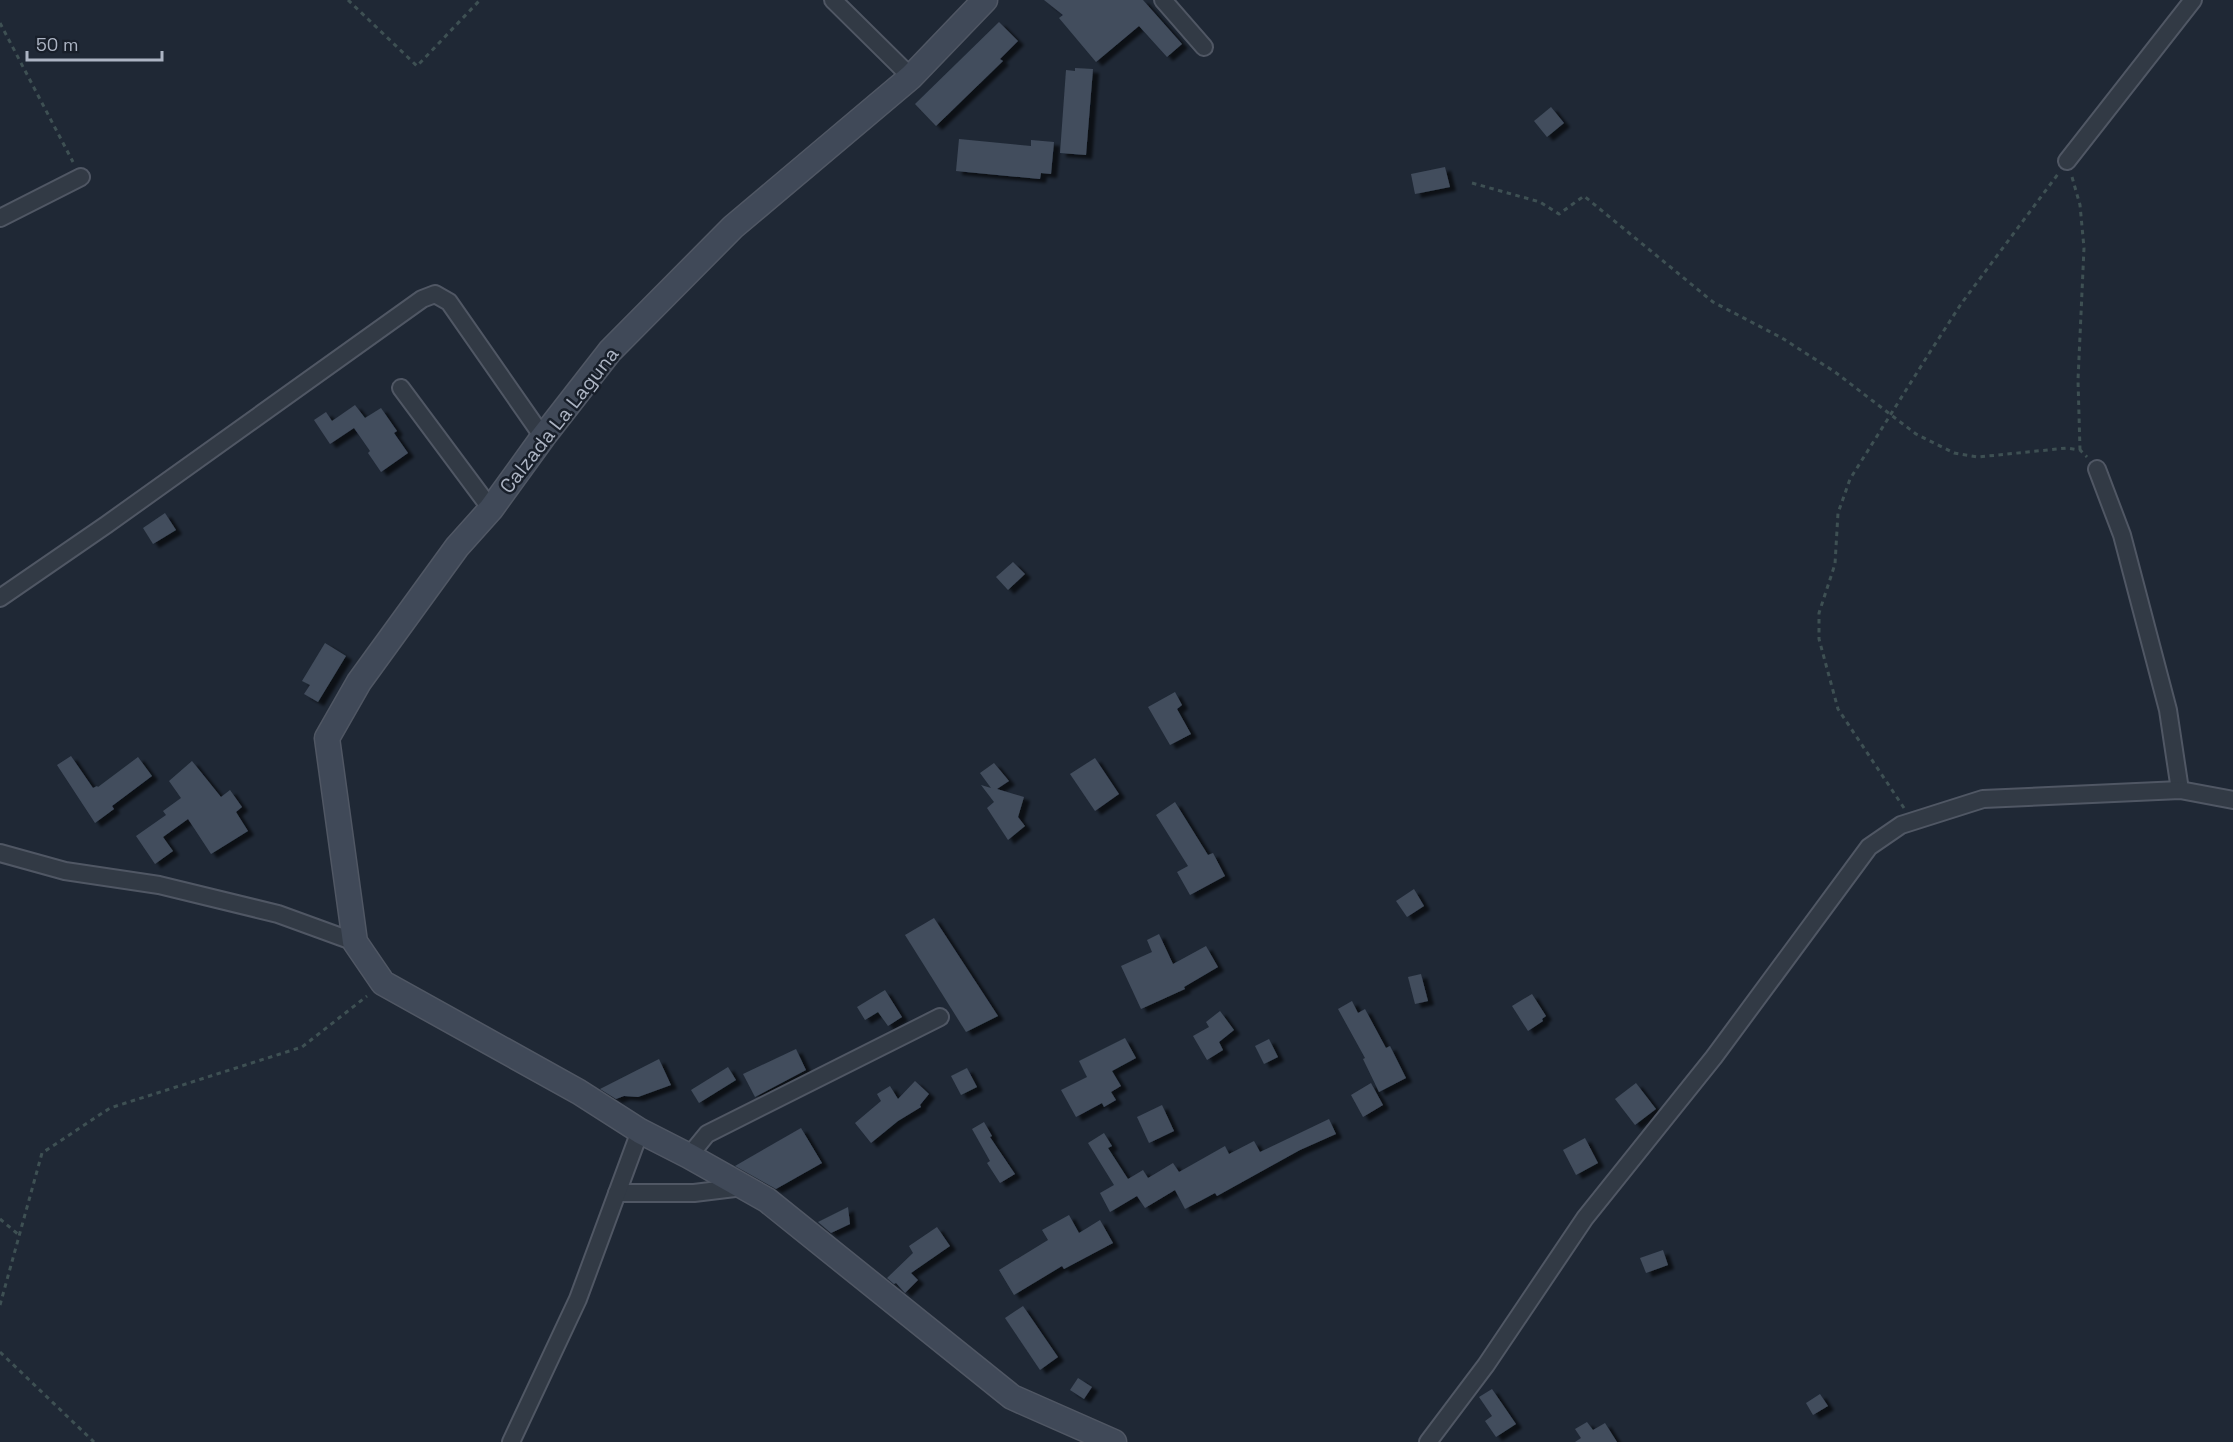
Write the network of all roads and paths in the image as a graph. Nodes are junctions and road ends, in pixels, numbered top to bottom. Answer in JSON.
{"nodes":[{"id":1,"x":348,"y":0,"type":"edge"},
{"id":2,"x":480,"y":0,"type":"edge"},
{"id":3,"x":833,"y":0,"type":"edge"},
{"id":4,"x":985,"y":0,"type":"edge"},
{"id":5,"x":1163,"y":0,"type":"edge"},
{"id":6,"x":2193,"y":0,"type":"edge"},
{"id":7,"x":0,"y":23,"type":"edge"},
{"id":8,"x":1204,"y":47,"type":"dead end"},
{"id":9,"x":911,"y":77,"type":"junction"},
{"id":10,"x":2067,"y":161,"type":"junction"},
{"id":11,"x":81,"y":177,"type":"joint"},
{"id":12,"x":1472,"y":183,"type":"dead end"},
{"id":13,"x":0,"y":218,"type":"edge"},
{"id":14,"x":401,"y":388,"type":"dead end"},
{"id":15,"x":1890,"y":414,"type":"junction"},
{"id":16,"x":543,"y":437,"type":"junction"},
{"id":17,"x":2080,"y":450,"type":"junction"},
{"id":18,"x":2097,"y":469,"type":"joint"},
{"id":19,"x":491,"y":509,"type":"junction"},
{"id":20,"x":0,"y":598,"type":"edge"},
{"id":21,"x":2180,"y":790,"type":"junction"},
{"id":22,"x":2233,"y":800,"type":"edge"},
{"id":23,"x":1913,"y":822,"type":"junction"},
{"id":24,"x":0,"y":853,"type":"edge"},
{"id":25,"x":355,"y":942,"type":"junction"},
{"id":26,"x":383,"y":983,"type":"junction"},
{"id":27,"x":940,"y":1017,"type":"dead end"},
{"id":28,"x":640,"y":1131,"type":"junction"},
{"id":29,"x":689,"y":1156,"type":"junction"},
{"id":30,"x":743,"y":1187,"type":"junction"},
{"id":31,"x":617,"y":1193,"type":"junction"},
{"id":32,"x":0,"y":1219,"type":"edge"},
{"id":33,"x":19,"y":1235,"type":"junction"},
{"id":34,"x":0,"y":1305,"type":"edge"},
{"id":35,"x":0,"y":1352,"type":"edge"},
{"id":36,"x":94,"y":1442,"type":"edge"},
{"id":37,"x":511,"y":1442,"type":"edge"},
{"id":38,"x":1114,"y":1442,"type":"edge"},
{"id":39,"x":1428,"y":1442,"type":"edge"}],
"edges":[{"from":1,"to":2,"type":"path"},
{"from":3,"to":9,"type":"street"},
{"from":4,"to":9,"type":"street","name":"Calzada La Laguna"},
{"from":5,"to":8,"type":"street"},
{"from":6,"to":10,"type":"street"},
{"from":7,"to":11,"type":"path"},
{"from":9,"to":16,"type":"street","name":"Calzada La Laguna"},
{"from":10,"to":15,"type":"path"},
{"from":10,"to":17,"type":"path"},
{"from":11,"to":13,"type":"street"},
{"from":12,"to":15,"type":"path"},
{"from":14,"to":19,"type":"street"},
{"from":15,"to":17,"type":"path"},
{"from":15,"to":23,"type":"path"},
{"from":16,"to":19,"type":"street","name":"Calzada La Laguna"},
{"from":16,"to":20,"type":"street"},
{"from":17,"to":18,"type":"path"},
{"from":18,"to":21,"type":"street"},
{"from":19,"to":25,"type":"street","name":"Calzada La Laguna"},
{"from":21,"to":22,"type":"street"},
{"from":21,"to":23,"type":"street"},
{"from":23,"to":39,"type":"street"},
{"from":24,"to":25,"type":"street"},
{"from":25,"to":26,"type":"street"},
{"from":26,"to":28,"type":"street"},
{"from":26,"to":33,"type":"path"},
{"from":27,"to":29,"type":"street"},
{"from":28,"to":29,"type":"street"},
{"from":28,"to":31,"type":"street"},
{"from":29,"to":30,"type":"street"},
{"from":30,"to":31,"type":"street"},
{"from":30,"to":38,"type":"street"},
{"from":31,"to":37,"type":"street"},
{"from":32,"to":33,"type":"path"},
{"from":33,"to":34,"type":"path"},
{"from":35,"to":36,"type":"path"}]}
